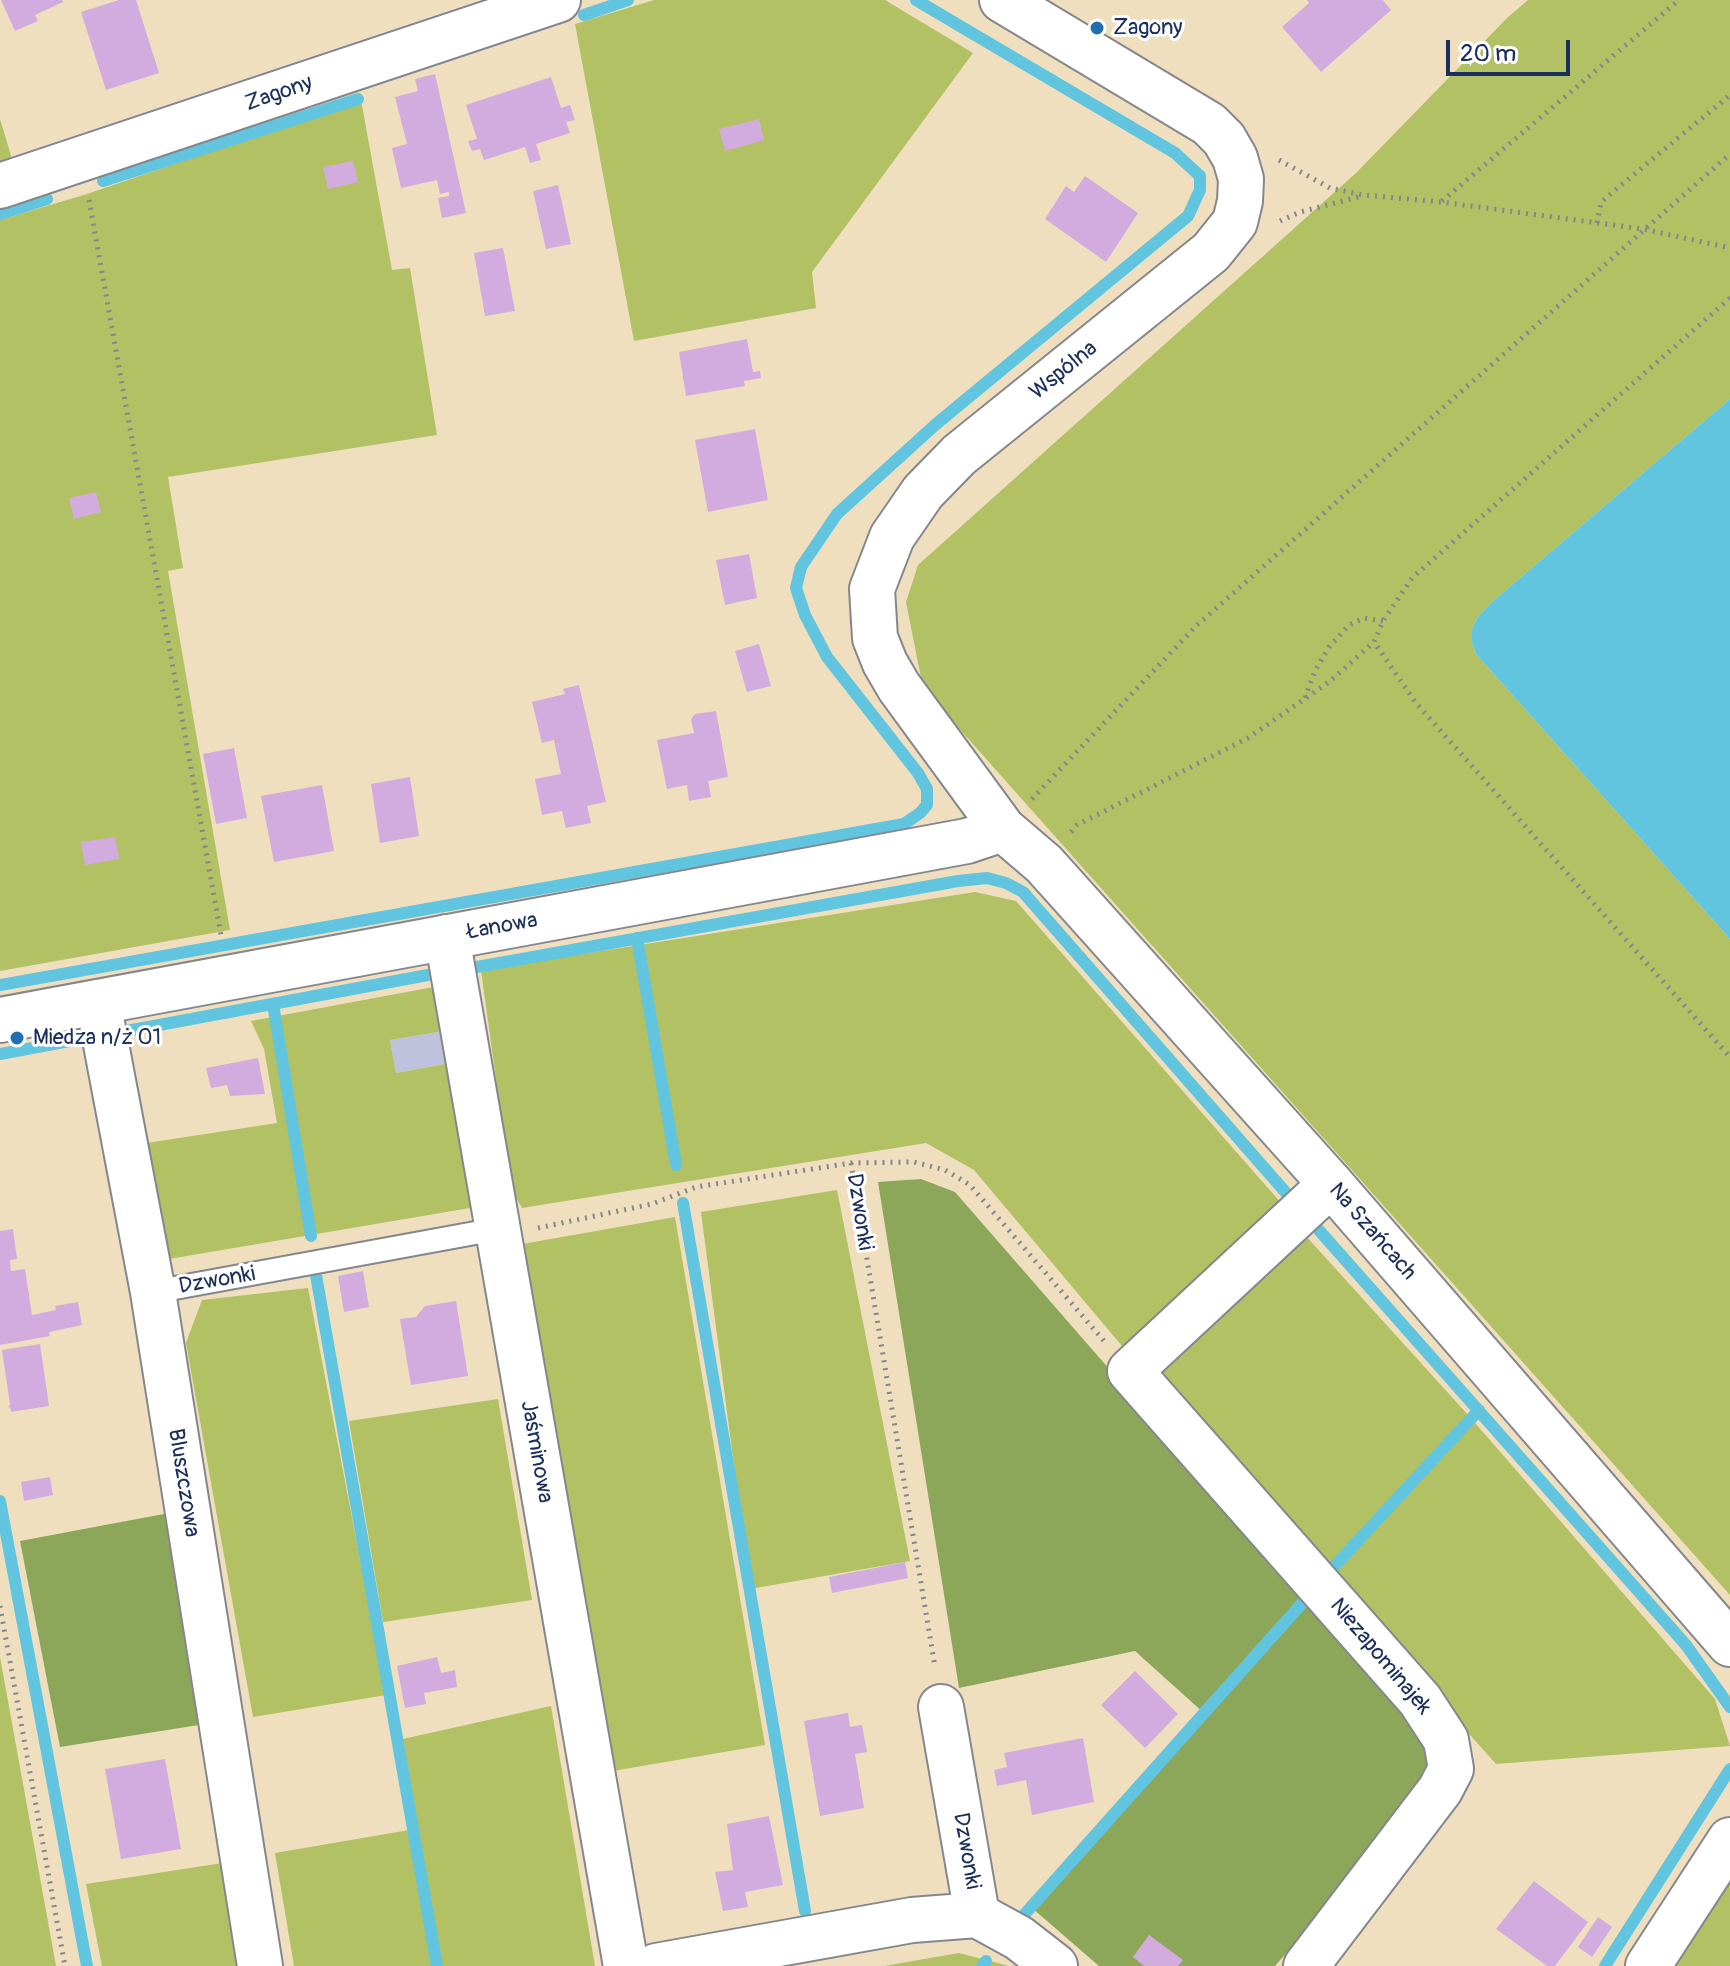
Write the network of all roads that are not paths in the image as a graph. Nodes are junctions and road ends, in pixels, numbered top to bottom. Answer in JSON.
{"nodes":[{"id":1,"x":558,"y":0,"type":"edge"},
{"id":2,"x":1002,"y":0,"type":"edge"},
{"id":3,"x":0,"y":186,"type":"edge"},
{"id":4,"x":1003,"y":829,"type":"junction"},
{"id":5,"x":447,"y":937,"type":"junction"},
{"id":6,"x":98,"y":1002,"type":"junction"},
{"id":7,"x":0,"y":1020,"type":"edge"},
{"id":8,"x":1331,"y":1184,"type":"junction"},
{"id":9,"x":497,"y":1229,"type":"junction"},
{"id":10,"x":153,"y":1292,"type":"junction"},
{"id":11,"x":1730,"y":1644,"type":"edge"},
{"id":12,"x":941,"y":1707,"type":"road end"},
{"id":13,"x":1730,"y":1840,"type":"edge"},
{"id":14,"x":977,"y":1915,"type":"junction"},
{"id":15,"x":260,"y":1966,"type":"edge"},
{"id":16,"x":626,"y":1966,"type":"edge"},
{"id":17,"x":656,"y":1966,"type":"edge"},
{"id":18,"x":1055,"y":1966,"type":"edge"},
{"id":19,"x":1306,"y":1966,"type":"edge"},
{"id":20,"x":1648,"y":1966,"type":"edge"}],
"edges":[{"from":1,"to":3,"type":"street","name":"Zagony"},
{"from":2,"to":4,"type":"street","name":"Wspólna"},
{"from":4,"to":5,"type":"street","name":"Łanowa"},
{"from":4,"to":8,"type":"street","name":"Na Szańcach"},
{"from":5,"to":6,"type":"street","name":"Łanowa"},
{"from":5,"to":9,"type":"street","name":"Jaśminowa"},
{"from":6,"to":7,"type":"street","name":"Łanowa"},
{"from":6,"to":10,"type":"street","name":"Bluszczowa"},
{"from":8,"to":11,"type":"street","name":"Na Szańcach"},
{"from":8,"to":19,"type":"street","name":"Niezapominajek"},
{"from":9,"to":10,"type":"lane","name":"Dzwonki"},
{"from":9,"to":16,"type":"street","name":"Jaśminowa"},
{"from":10,"to":15,"type":"street","name":"Bluszczowa"},
{"from":12,"to":14,"type":"street","name":"Dzwonki"},
{"from":13,"to":20,"type":"street"},
{"from":14,"to":17,"type":"street","name":"Dzwonki"},
{"from":14,"to":18,"type":"street","name":"Dzwonki"}]}
